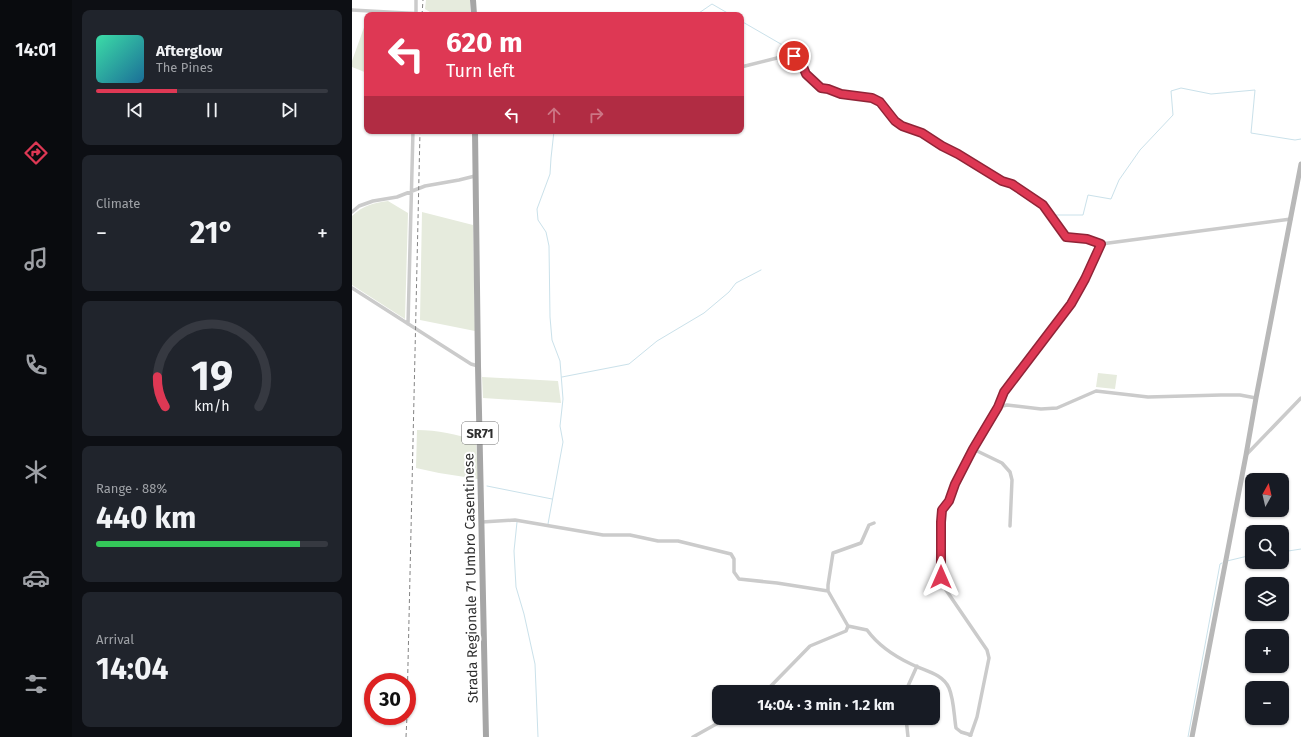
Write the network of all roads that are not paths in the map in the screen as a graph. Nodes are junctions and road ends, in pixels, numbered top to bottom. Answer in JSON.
{"nodes":[{"id":1,"x":416,"y":0,"type":"edge"},
{"id":2,"x":473,"y":0,"type":"edge"},
{"id":3,"x":352,"y":10,"type":"edge"},
{"id":4,"x":384,"y":12,"type":"edge"},
{"id":5,"x":416,"y":12,"type":"edge"},
{"id":6,"x":474,"y":12,"type":"edge"},
{"id":7,"x":744,"y":65,"type":"edge"},
{"id":8,"x":413,"y":134,"type":"edge"},
{"id":9,"x":475,"y":134,"type":"edge"},
{"id":10,"x":1301,"y":164,"type":"edge"},
{"id":11,"x":476,"y":176,"type":"junction"},
{"id":12,"x":411,"y":192,"type":"junction"},
{"id":13,"x":352,"y":212,"type":"edge"},
{"id":14,"x":1290,"y":219,"type":"junction"},
{"id":15,"x":1101,"y":244,"type":"junction"},
{"id":16,"x":352,"y":288,"type":"edge"},
{"id":17,"x":408,"y":324,"type":"junction"},
{"id":18,"x":478,"y":366,"type":"junction"},
{"id":19,"x":1256,"y":398,"type":"junction"},
{"id":20,"x":1301,"y":398,"type":"edge"},
{"id":21,"x":998,"y":407,"type":"junction"},
{"id":22,"x":973,"y":449,"type":"junction"},
{"id":23,"x":1246,"y":455,"type":"junction"},
{"id":24,"x":482,"y":522,"type":"junction"},
{"id":25,"x":874,"y":523,"type":"dead end"},
{"id":26,"x":1010,"y":526,"type":"dead end"},
{"id":27,"x":828,"y":592,"type":"junction"},
{"id":28,"x":848,"y":626,"type":"junction"},
{"id":29,"x":917,"y":666,"type":"junction"},
{"id":30,"x":772,"y":685,"type":"edge"},
{"id":31,"x":908,"y":685,"type":"edge"},
{"id":32,"x":714,"y":725,"type":"edge"},
{"id":33,"x":907,"y":725,"type":"edge"},
{"id":34,"x":971,"y":736,"type":"edge"},
{"id":35,"x":486,"y":737,"type":"edge"},
{"id":36,"x":693,"y":737,"type":"edge"},
{"id":37,"x":908,"y":737,"type":"edge"},
{"id":38,"x":1192,"y":737,"type":"edge"}],
"edges":[{"from":1,"to":5,"type":"street"},
{"from":2,"to":6,"type":"main road"},
{"from":3,"to":4,"type":"street"},
{"from":7,"to":15,"type":"street"},
{"from":8,"to":12,"type":"street"},
{"from":9,"to":11,"type":"main road","name":"Strada Regionale 71 Umbro Casentinese","number":"SR71"},
{"from":10,"to":14,"type":"street"},
{"from":11,"to":12,"type":"street"},
{"from":11,"to":18,"type":"main road","name":"Strada Regionale 71 Umbro Casentinese","number":"SR71"},
{"from":12,"to":13,"type":"street"},
{"from":12,"to":17,"type":"street"},
{"from":14,"to":15,"type":"street"},
{"from":14,"to":19,"type":"street"},
{"from":15,"to":21,"type":"street"},
{"from":16,"to":17,"type":"street"},
{"from":17,"to":18,"type":"street"},
{"from":18,"to":24,"type":"main road","name":"Strada Regionale 71 Umbro Casentinese","number":"SR71"},
{"from":19,"to":21,"type":"street"},
{"from":19,"to":23,"type":"street"},
{"from":20,"to":23,"type":"street"},
{"from":21,"to":22,"type":"street"},
{"from":22,"to":26,"type":"street"},
{"from":22,"to":34,"type":"street"},
{"from":23,"to":38,"type":"street"},
{"from":24,"to":27,"type":"street"},
{"from":24,"to":35,"type":"main road","name":"Strada Regionale 71 Umbro Casentinese","number":"SR71"},
{"from":25,"to":27,"type":"street"},
{"from":27,"to":28,"type":"street"},
{"from":28,"to":29,"type":"street"},
{"from":28,"to":30,"type":"street"},
{"from":29,"to":31,"type":"street"},
{"from":29,"to":34,"type":"street"},
{"from":32,"to":36,"type":"street"},
{"from":33,"to":37,"type":"street"}]}
